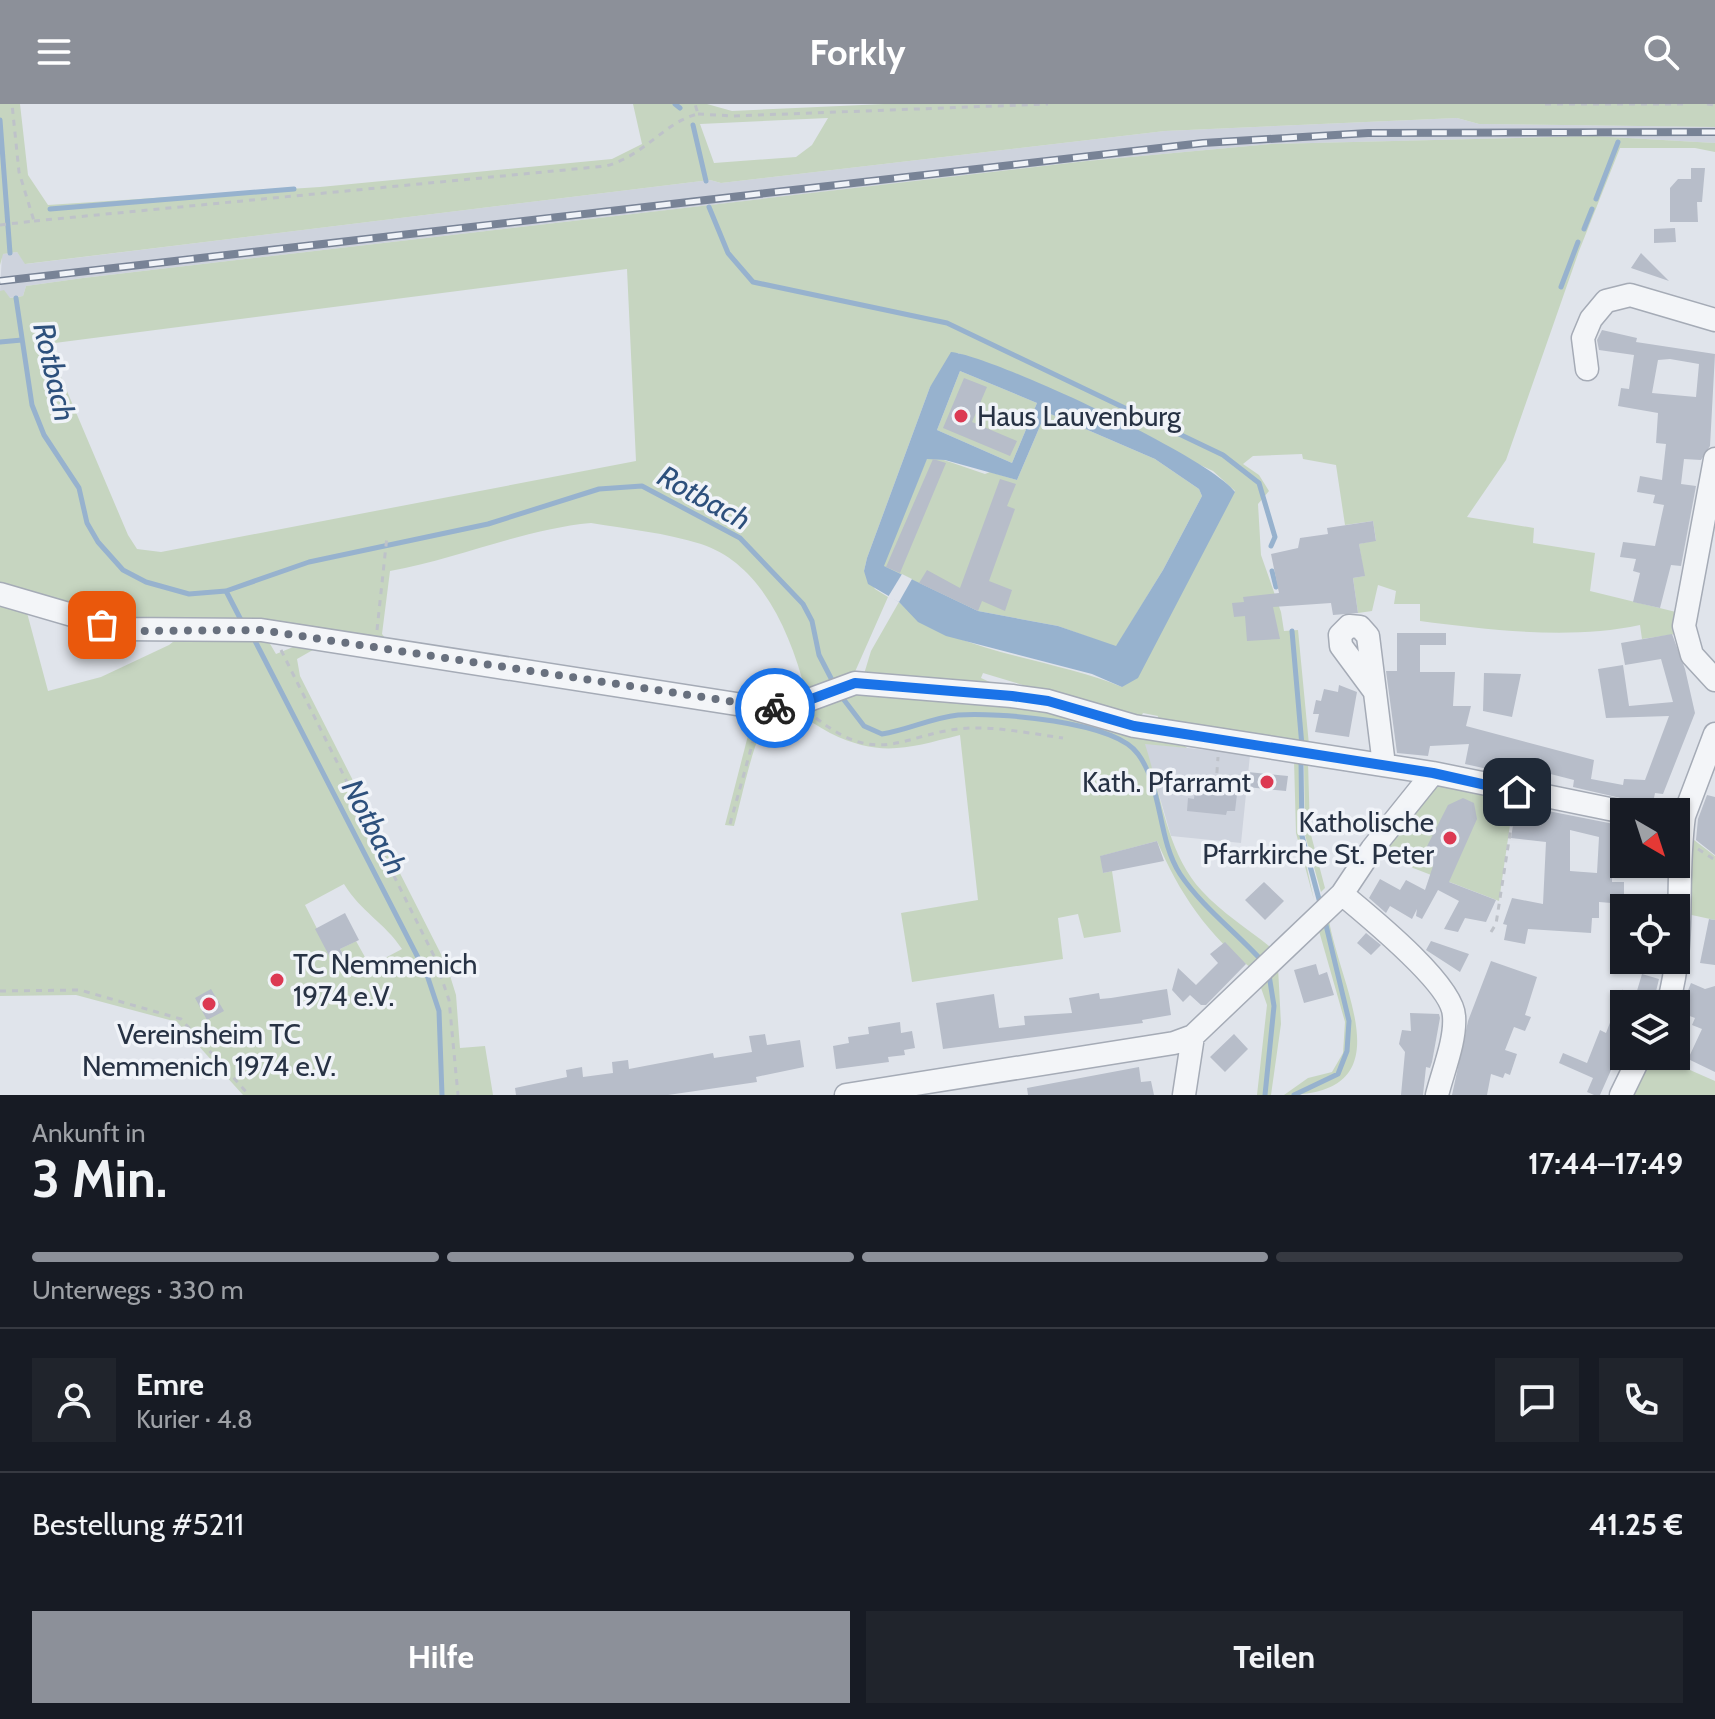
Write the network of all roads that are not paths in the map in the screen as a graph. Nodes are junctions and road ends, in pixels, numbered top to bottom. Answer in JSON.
{"nodes":[{"id":1,"x":1715,"y":320,"type":"edge"},
{"id":2,"x":1587,"y":369,"type":"dead end"},
{"id":3,"x":1715,"y":459,"type":"edge"},
{"id":4,"x":0,"y":594,"type":"edge"},
{"id":5,"x":982,"y":676,"type":"dead end"},
{"id":6,"x":1715,"y":680,"type":"edge"},
{"id":7,"x":1375,"y":692,"type":"dead end"},
{"id":8,"x":1067,"y":706,"type":"junction"},
{"id":9,"x":1715,"y":734,"type":"edge"},
{"id":10,"x":1384,"y":765,"type":"junction"},
{"id":11,"x":1433,"y":773,"type":"junction"},
{"id":12,"x":1688,"y":798,"type":"edge"},
{"id":13,"x":1610,"y":809,"type":"edge"},
{"id":14,"x":1680,"y":878,"type":"edge"},
{"id":15,"x":1329,"y":907,"type":"junction"},
{"id":16,"x":1672,"y":990,"type":"edge"},
{"id":17,"x":1193,"y":1036,"type":"junction"},
{"id":18,"x":1633,"y":1070,"type":"edge"},
{"id":19,"x":846,"y":1095,"type":"edge"},
{"id":20,"x":1184,"y":1095,"type":"edge"},
{"id":21,"x":1437,"y":1095,"type":"edge"},
{"id":22,"x":1621,"y":1095,"type":"edge"}],
"edges":[{"from":1,"to":2,"type":"street"},
{"from":3,"to":6,"type":"street"},
{"from":4,"to":8,"type":"street"},
{"from":5,"to":8,"type":"street"},
{"from":7,"to":10,"type":"street"},
{"from":8,"to":10,"type":"street"},
{"from":9,"to":12,"type":"street"},
{"from":10,"to":11,"type":"street"},
{"from":11,"to":13,"type":"street"},
{"from":11,"to":15,"type":"street"},
{"from":14,"to":16,"type":"street"},
{"from":15,"to":17,"type":"street"},
{"from":15,"to":21,"type":"street"},
{"from":17,"to":19,"type":"street"},
{"from":17,"to":20,"type":"street"},
{"from":18,"to":22,"type":"street"}]}
